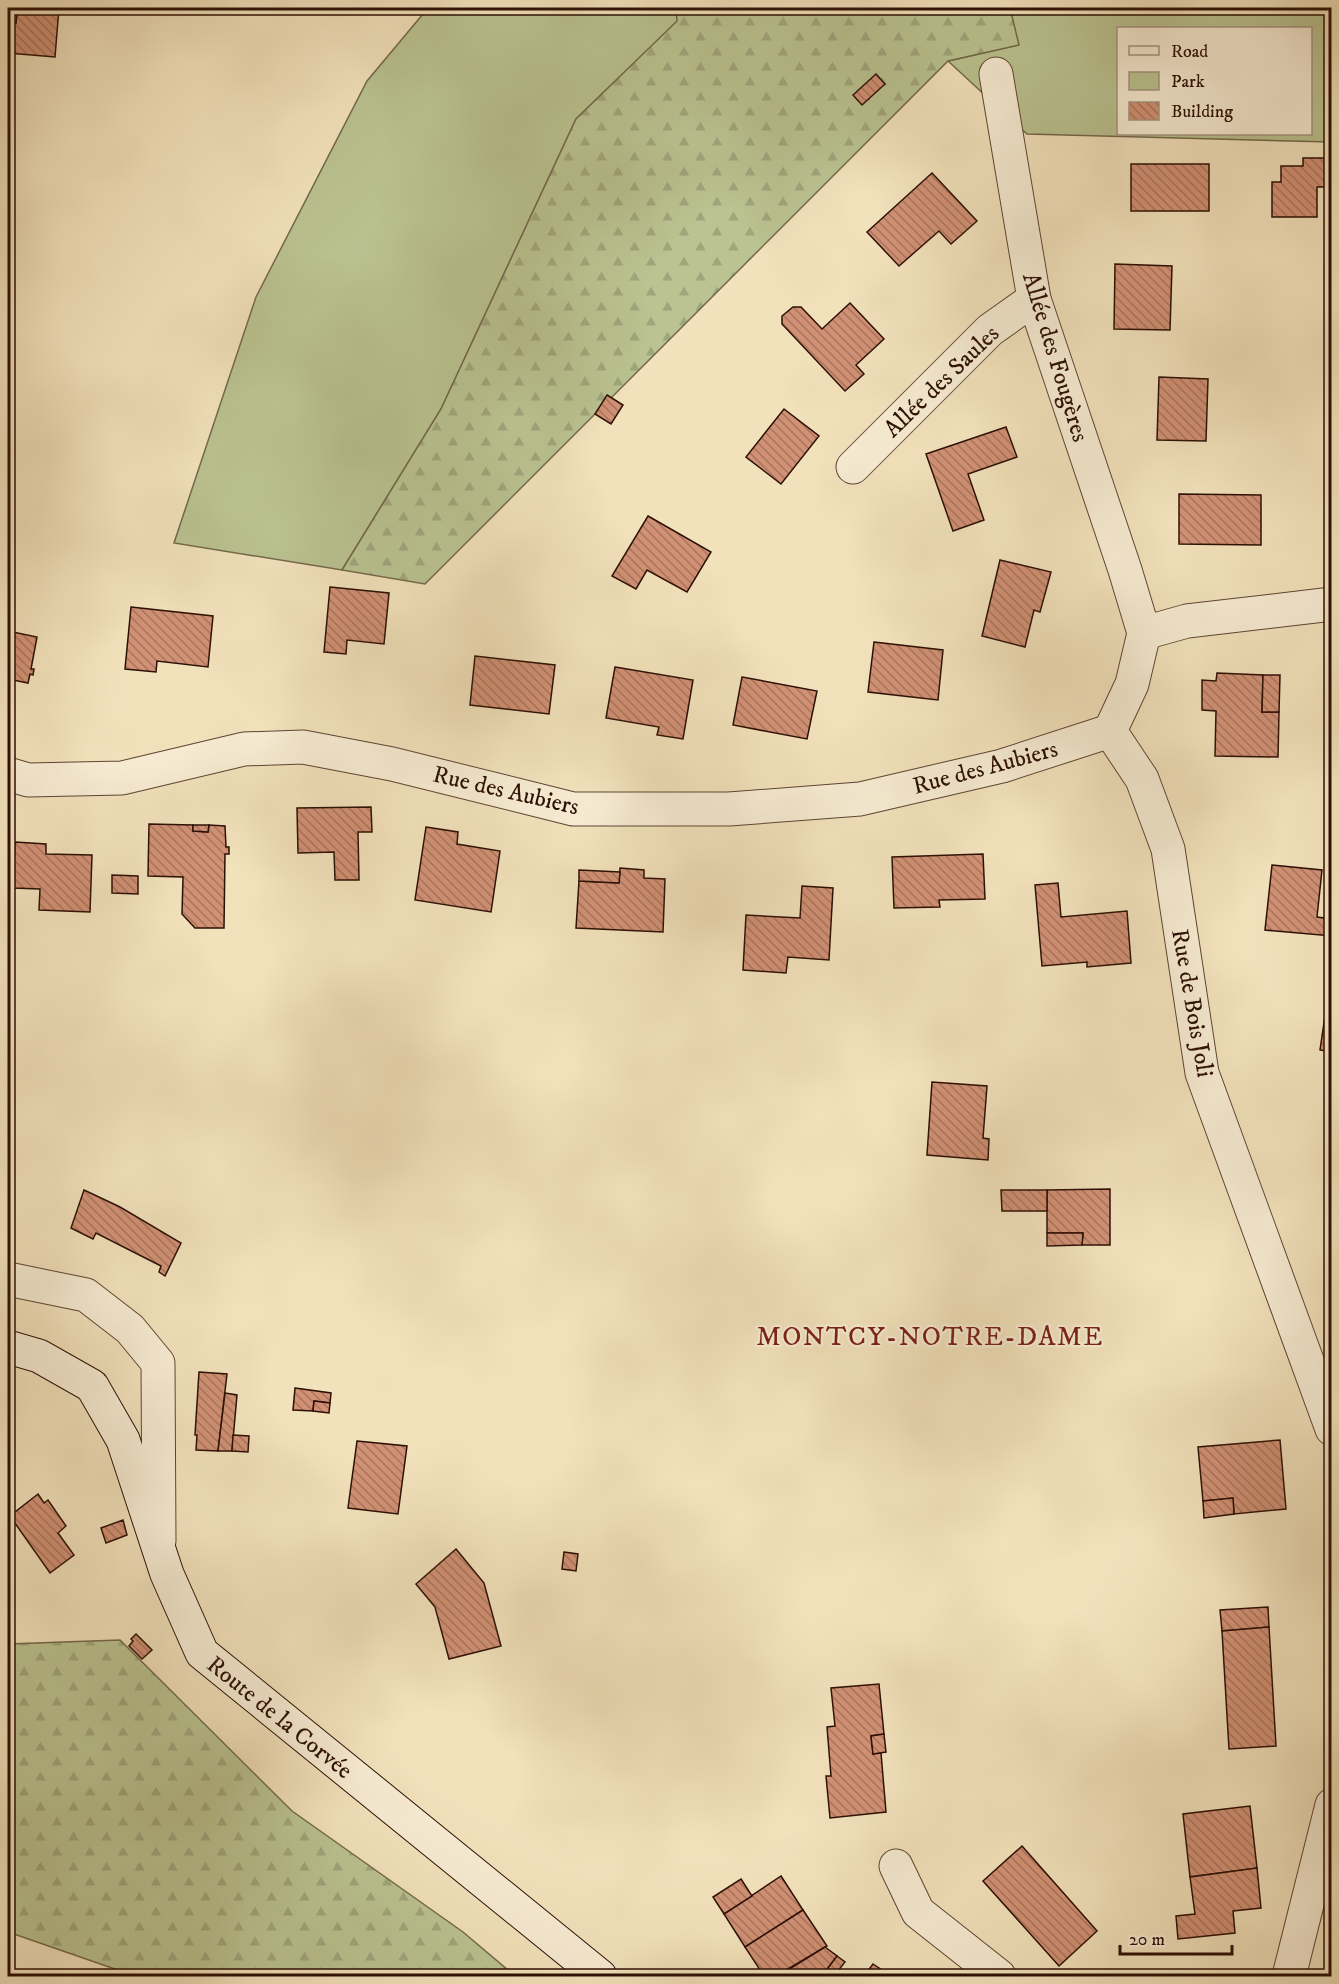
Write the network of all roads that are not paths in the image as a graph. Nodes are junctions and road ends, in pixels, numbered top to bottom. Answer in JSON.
{"nodes":[{"id":1,"x":996,"y":74,"type":"dead end"},
{"id":2,"x":1034,"y":299,"type":"junction"},
{"id":3,"x":853,"y":467,"type":"dead end"},
{"id":4,"x":1332,"y":604,"type":"edge"},
{"id":5,"x":1144,"y":633,"type":"junction"},
{"id":6,"x":1110,"y":731,"type":"junction"},
{"id":7,"x":8,"y":774,"type":"edge"},
{"id":8,"x":8,"y":1278,"type":"edge"},
{"id":9,"x":8,"y":1347,"type":"edge"},
{"id":10,"x":1332,"y":1429,"type":"edge"},
{"id":11,"x":159,"y":1550,"type":"junction"},
{"id":12,"x":1332,"y":1804,"type":"edge"},
{"id":13,"x":897,"y":1866,"type":"dead end"},
{"id":14,"x":600,"y":1977,"type":"edge"},
{"id":15,"x":999,"y":1977,"type":"edge"},
{"id":16,"x":1289,"y":1977,"type":"edge"}],
"edges":[{"from":1,"to":2,"type":"street","name":"Allée des Fougères"},
{"from":2,"to":3,"type":"street","name":"Allée des Saules"},
{"from":2,"to":5,"type":"street","name":"Allée des Fougères"},
{"from":4,"to":5,"type":"street"},
{"from":5,"to":6,"type":"street"},
{"from":6,"to":7,"type":"street","name":"Rue des Aubiers"},
{"from":6,"to":10,"type":"street","name":"Rue de Bois Joli"},
{"from":8,"to":11,"type":"street"},
{"from":9,"to":11,"type":"street","name":"Route de la Corvée"},
{"from":11,"to":14,"type":"street","name":"Route de la Corvée"},
{"from":12,"to":16,"type":"street"},
{"from":13,"to":15,"type":"street"}]}
